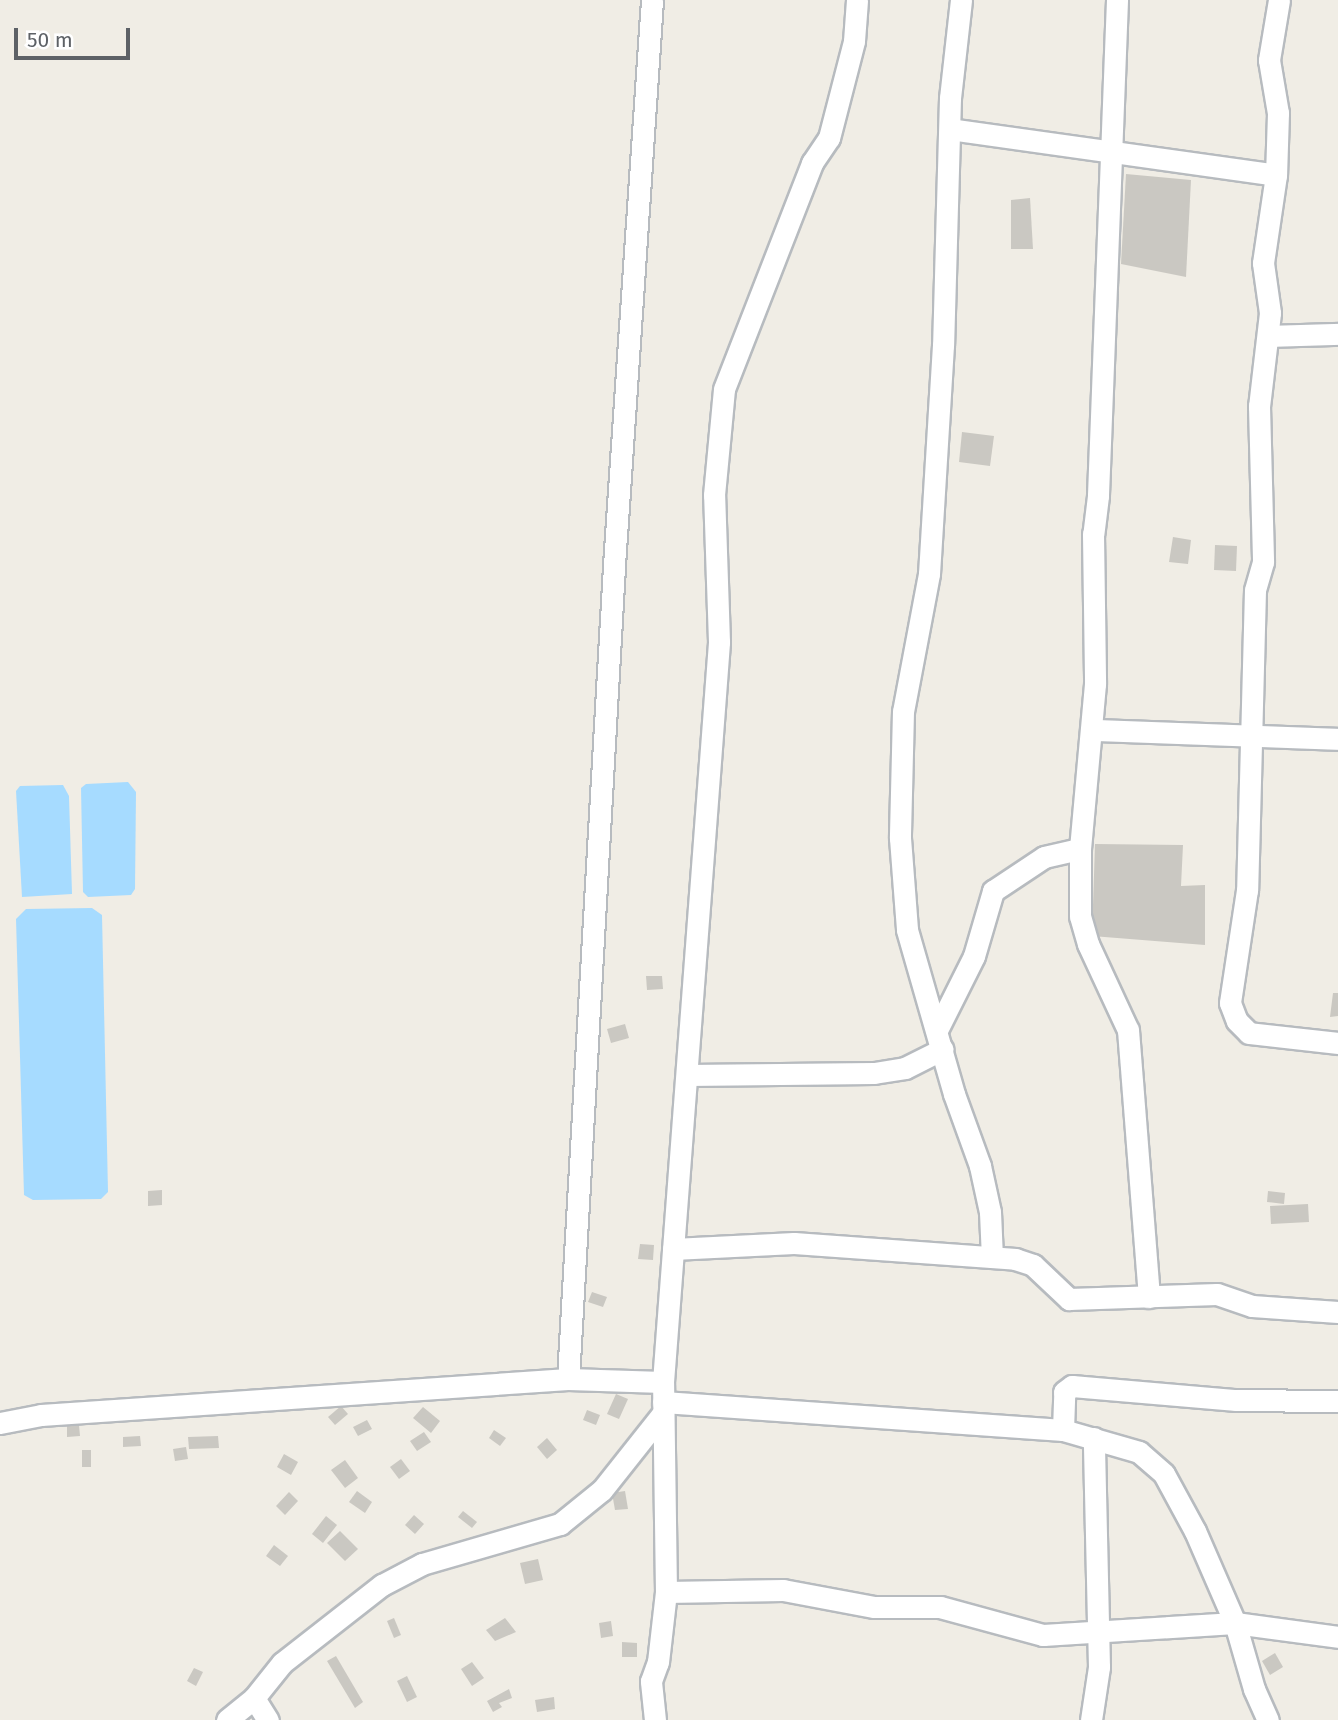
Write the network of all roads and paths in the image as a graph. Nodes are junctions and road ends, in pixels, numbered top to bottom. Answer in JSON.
{"nodes":[{"id":1,"x":652,"y":0,"type":"edge"},
{"id":2,"x":857,"y":0,"type":"edge"},
{"id":3,"x":961,"y":0,"type":"edge"},
{"id":4,"x":1117,"y":0,"type":"edge"},
{"id":5,"x":1279,"y":0,"type":"edge"},
{"id":6,"x":950,"y":130,"type":"junction"},
{"id":7,"x":1111,"y":150,"type":"junction"},
{"id":8,"x":1276,"y":175,"type":"junction"},
{"id":9,"x":1338,"y":334,"type":"edge"},
{"id":10,"x":1269,"y":336,"type":"junction"},
{"id":11,"x":1093,"y":730,"type":"junction"},
{"id":12,"x":1253,"y":736,"type":"junction"},
{"id":13,"x":1338,"y":738,"type":"edge"},
{"id":14,"x":1080,"y":849,"type":"junction"},
{"id":15,"x":938,"y":1028,"type":"junction"},
{"id":16,"x":1338,"y":1043,"type":"edge"},
{"id":17,"x":943,"y":1049,"type":"junction"},
{"id":18,"x":687,"y":1075,"type":"junction"},
{"id":19,"x":673,"y":1249,"type":"junction"},
{"id":20,"x":992,"y":1257,"type":"junction"},
{"id":21,"x":1149,"y":1297,"type":"junction"},
{"id":22,"x":1338,"y":1312,"type":"edge"},
{"id":23,"x":568,"y":1379,"type":"junction"},
{"id":24,"x":663,"y":1399,"type":"junction"},
{"id":25,"x":1338,"y":1401,"type":"edge"},
{"id":26,"x":0,"y":1423,"type":"edge"},
{"id":27,"x":1062,"y":1430,"type":"junction"},
{"id":28,"x":1094,"y":1438,"type":"junction"},
{"id":29,"x":666,"y":1592,"type":"junction"},
{"id":30,"x":1235,"y":1623,"type":"junction"},
{"id":31,"x":1097,"y":1631,"type":"junction"},
{"id":32,"x":1338,"y":1637,"type":"edge"},
{"id":33,"x":254,"y":1698,"type":"junction"},
{"id":34,"x":227,"y":1720,"type":"edge"},
{"id":35,"x":268,"y":1720,"type":"edge"},
{"id":36,"x":655,"y":1720,"type":"edge"},
{"id":37,"x":1091,"y":1720,"type":"edge"},
{"id":38,"x":1268,"y":1720,"type":"edge"}],
"edges":[{"from":1,"to":23,"type":"street"},
{"from":2,"to":18,"type":"street"},
{"from":3,"to":6,"type":"street"},
{"from":4,"to":7,"type":"street"},
{"from":5,"to":8,"type":"street"},
{"from":6,"to":7,"type":"street"},
{"from":6,"to":15,"type":"street"},
{"from":7,"to":8,"type":"street"},
{"from":7,"to":11,"type":"street"},
{"from":8,"to":10,"type":"street"},
{"from":9,"to":10,"type":"street"},
{"from":10,"to":12,"type":"street"},
{"from":11,"to":12,"type":"street"},
{"from":11,"to":14,"type":"street"},
{"from":12,"to":13,"type":"street"},
{"from":12,"to":16,"type":"street"},
{"from":14,"to":15,"type":"street"},
{"from":14,"to":21,"type":"street"},
{"from":15,"to":17,"type":"street"},
{"from":17,"to":18,"type":"street"},
{"from":17,"to":20,"type":"street"},
{"from":18,"to":19,"type":"street"},
{"from":19,"to":20,"type":"street"},
{"from":19,"to":24,"type":"street"},
{"from":20,"to":21,"type":"street"},
{"from":21,"to":22,"type":"street"},
{"from":23,"to":24,"type":"street"},
{"from":23,"to":26,"type":"street"},
{"from":24,"to":27,"type":"street"},
{"from":24,"to":29,"type":"street"},
{"from":24,"to":33,"type":"street"},
{"from":25,"to":27,"type":"street"},
{"from":27,"to":28,"type":"street"},
{"from":28,"to":30,"type":"street"},
{"from":28,"to":31,"type":"street"},
{"from":29,"to":31,"type":"street"},
{"from":29,"to":36,"type":"street"},
{"from":30,"to":31,"type":"street"},
{"from":30,"to":32,"type":"street"},
{"from":30,"to":38,"type":"street"},
{"from":31,"to":37,"type":"street"},
{"from":33,"to":34,"type":"street"},
{"from":33,"to":35,"type":"street"}]}
